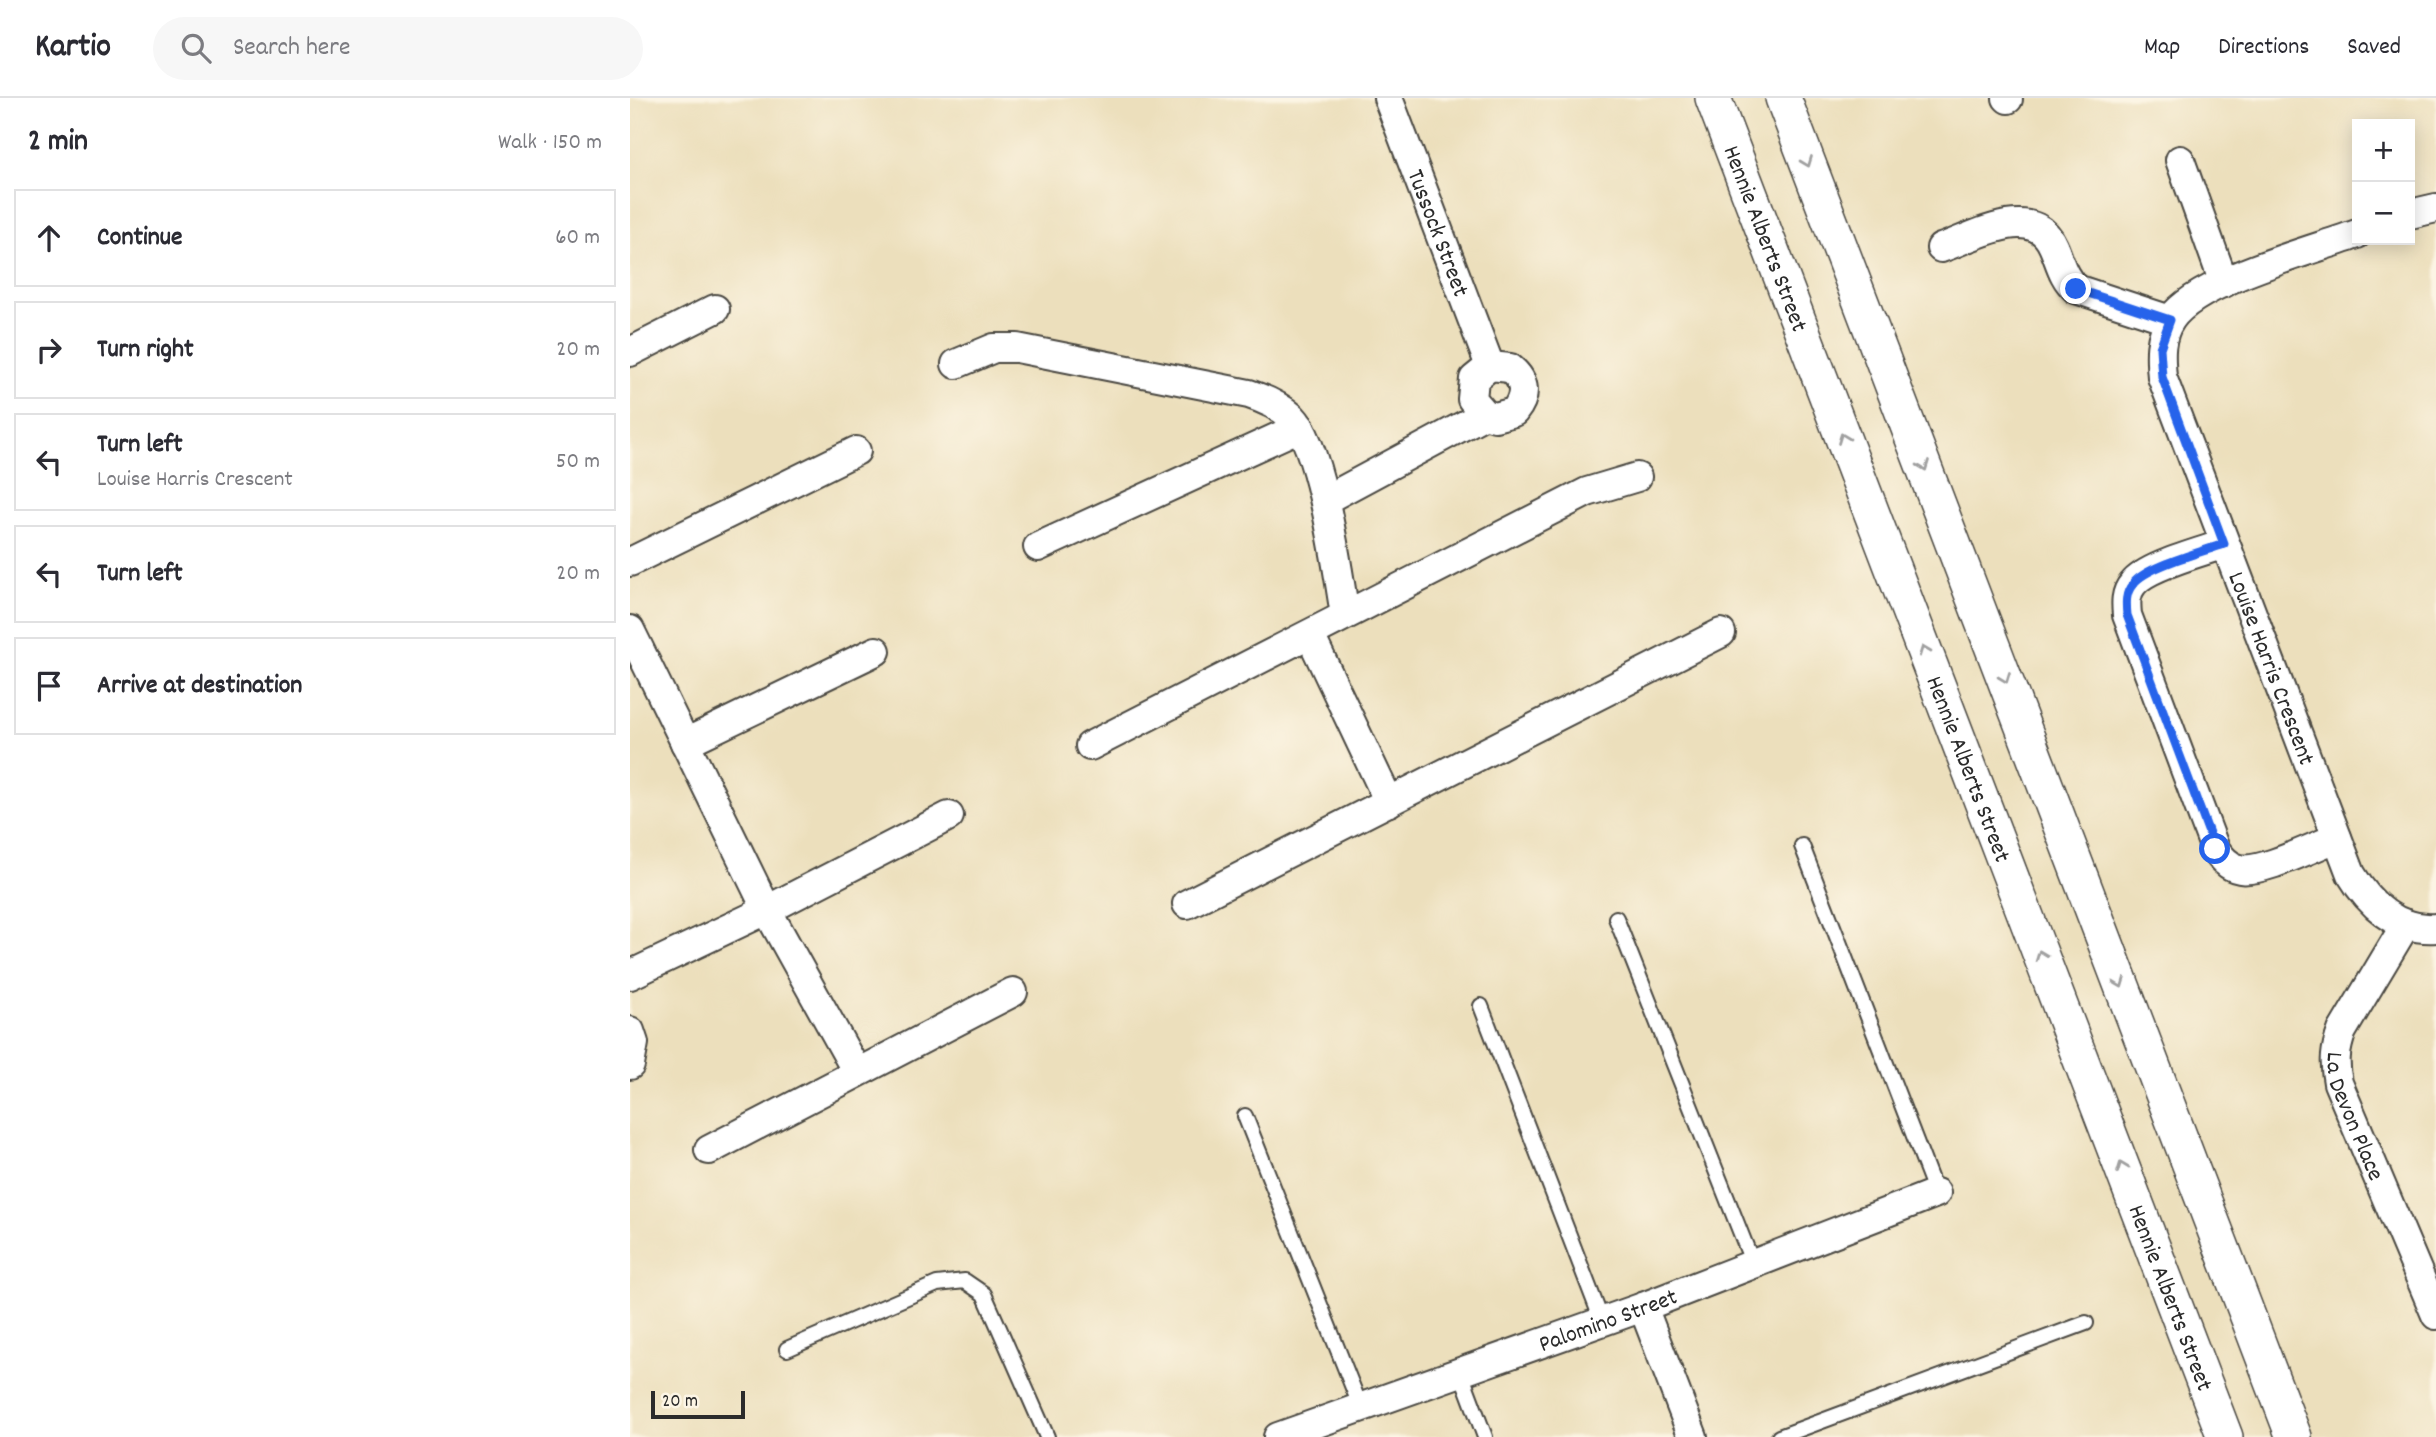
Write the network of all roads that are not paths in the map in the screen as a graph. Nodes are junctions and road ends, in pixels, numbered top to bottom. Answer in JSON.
{"nodes":[{"id":1,"x":1388,"y":98,"type":"edge"},
{"id":2,"x":1713,"y":98,"type":"edge"},
{"id":3,"x":1783,"y":98,"type":"edge"},
{"id":4,"x":2180,"y":160,"type":"dead end"},
{"id":5,"x":2436,"y":208,"type":"edge"},
{"id":6,"x":2415,"y":214,"type":"edge"},
{"id":7,"x":2352,"y":236,"type":"edge"},
{"id":8,"x":1941,"y":248,"type":"dead end"},
{"id":9,"x":2224,"y":283,"type":"junction"},
{"id":10,"x":715,"y":309,"type":"dead end"},
{"id":11,"x":2170,"y":320,"type":"junction"},
{"id":12,"x":630,"y":352,"type":"edge"},
{"id":13,"x":956,"y":364,"type":"dead end"},
{"id":14,"x":1490,"y":366,"type":"junction"},
{"id":15,"x":1485,"y":414,"type":"junction"},
{"id":16,"x":1300,"y":427,"type":"junction"},
{"id":17,"x":856,"y":451,"type":"dead end"},
{"id":18,"x":1637,"y":477,"type":"dead end"},
{"id":19,"x":1325,"y":500,"type":"junction"},
{"id":20,"x":2224,"y":544,"type":"junction"},
{"id":21,"x":1038,"y":547,"type":"dead end"},
{"id":22,"x":630,"y":562,"type":"edge"},
{"id":23,"x":1345,"y":615,"type":"junction"},
{"id":24,"x":630,"y":630,"type":"edge"},
{"id":25,"x":1721,"y":633,"type":"dead end"},
{"id":26,"x":1310,"y":635,"type":"junction"},
{"id":27,"x":876,"y":651,"type":"dead end"},
{"id":28,"x":685,"y":743,"type":"junction"},
{"id":29,"x":1090,"y":746,"type":"dead end"},
{"id":30,"x":1389,"y":802,"type":"junction"},
{"id":31,"x":949,"y":816,"type":"dead end"},
{"id":32,"x":2337,"y":838,"type":"junction"},
{"id":33,"x":1802,"y":846,"type":"dead end"},
{"id":34,"x":1187,"y":904,"type":"dead end"},
{"id":35,"x":767,"y":910,"type":"junction"},
{"id":36,"x":1616,"y":918,"type":"dead end"},
{"id":37,"x":2406,"y":924,"type":"junction"},
{"id":38,"x":2436,"y":928,"type":"edge"},
{"id":39,"x":630,"y":975,"type":"edge"},
{"id":40,"x":1013,"y":992,"type":"dead end"},
{"id":41,"x":1481,"y":1006,"type":"dead end"},
{"id":42,"x":630,"y":1031,"type":"edge"},
{"id":43,"x":630,"y":1065,"type":"edge"},
{"id":44,"x":858,"y":1072,"type":"junction"},
{"id":45,"x":1245,"y":1115,"type":"dead end"},
{"id":46,"x":709,"y":1150,"type":"dead end"},
{"id":47,"x":1936,"y":1193,"type":"joint"},
{"id":48,"x":1753,"y":1264,"type":"junction"},
{"id":49,"x":1643,"y":1307,"type":"junction"},
{"id":50,"x":2436,"y":1315,"type":"edge"},
{"id":51,"x":1602,"y":1321,"type":"junction"},
{"id":52,"x":2086,"y":1322,"type":"dead end"},
{"id":53,"x":787,"y":1349,"type":"dead end"},
{"id":54,"x":1461,"y":1373,"type":"junction"},
{"id":55,"x":1361,"y":1408,"type":"junction"},
{"id":56,"x":1047,"y":1437,"type":"edge"},
{"id":57,"x":1278,"y":1437,"type":"edge"},
{"id":58,"x":1485,"y":1437,"type":"edge"},
{"id":59,"x":1693,"y":1437,"type":"edge"},
{"id":60,"x":1779,"y":1437,"type":"edge"},
{"id":61,"x":2225,"y":1437,"type":"edge"},
{"id":62,"x":2294,"y":1437,"type":"edge"}],
"edges":[{"from":1,"to":14,"type":"street","name":"Tussock Street"},
{"from":61,"to":2,"type":"street","name":"Hennie Alberts Street","one_way":true},
{"from":3,"to":62,"type":"street","one_way":true},
{"from":4,"to":9,"type":"street"},
{"from":5,"to":6,"type":"street"},
{"from":7,"to":9,"type":"street"},
{"from":8,"to":11,"type":"street"},
{"from":9,"to":11,"type":"street"},
{"from":10,"to":12,"type":"street"},
{"from":11,"to":20,"type":"street","name":"Louise Harris Crescent"},
{"from":13,"to":16,"type":"street"},
{"from":14,"to":15,"type":"street"},
{"from":14,"to":15,"type":"street"},
{"from":15,"to":19,"type":"street"},
{"from":16,"to":19,"type":"street"},
{"from":16,"to":21,"type":"street"},
{"from":17,"to":22,"type":"street"},
{"from":18,"to":23,"type":"street"},
{"from":19,"to":23,"type":"street"},
{"from":20,"to":32,"type":"street","name":"Louise Harris Crescent"},
{"from":20,"to":32,"type":"street"},
{"from":23,"to":26,"type":"street"},
{"from":24,"to":28,"type":"street"},
{"from":25,"to":30,"type":"street"},
{"from":26,"to":29,"type":"street"},
{"from":26,"to":30,"type":"street"},
{"from":27,"to":28,"type":"street"},
{"from":28,"to":35,"type":"street"},
{"from":30,"to":34,"type":"street"},
{"from":31,"to":35,"type":"street"},
{"from":32,"to":37,"type":"street","name":"Louise Harris Crescent"},
{"from":33,"to":47,"type":"lane"},
{"from":35,"to":39,"type":"street"},
{"from":35,"to":44,"type":"street"},
{"from":36,"to":48,"type":"lane"},
{"from":37,"to":38,"type":"street","name":"Louise Harris Crescent"},
{"from":37,"to":50,"type":"street","name":"La Devon Place"},
{"from":40,"to":44,"type":"street"},
{"from":41,"to":51,"type":"lane"},
{"from":42,"to":43,"type":"street"},
{"from":44,"to":46,"type":"street"},
{"from":45,"to":55,"type":"lane"},
{"from":47,"to":48,"type":"street","name":"Palomino Street"},
{"from":48,"to":49,"type":"street","name":"Palomino Street"},
{"from":49,"to":51,"type":"street","name":"Palomino Street"},
{"from":49,"to":59,"type":"street"},
{"from":51,"to":54,"type":"street","name":"Palomino Street"},
{"from":52,"to":60,"type":"lane"},
{"from":53,"to":56,"type":"lane"},
{"from":54,"to":55,"type":"street","name":"Palomino Street"},
{"from":54,"to":58,"type":"lane"},
{"from":55,"to":57,"type":"street","name":"Palomino Street"}]}
